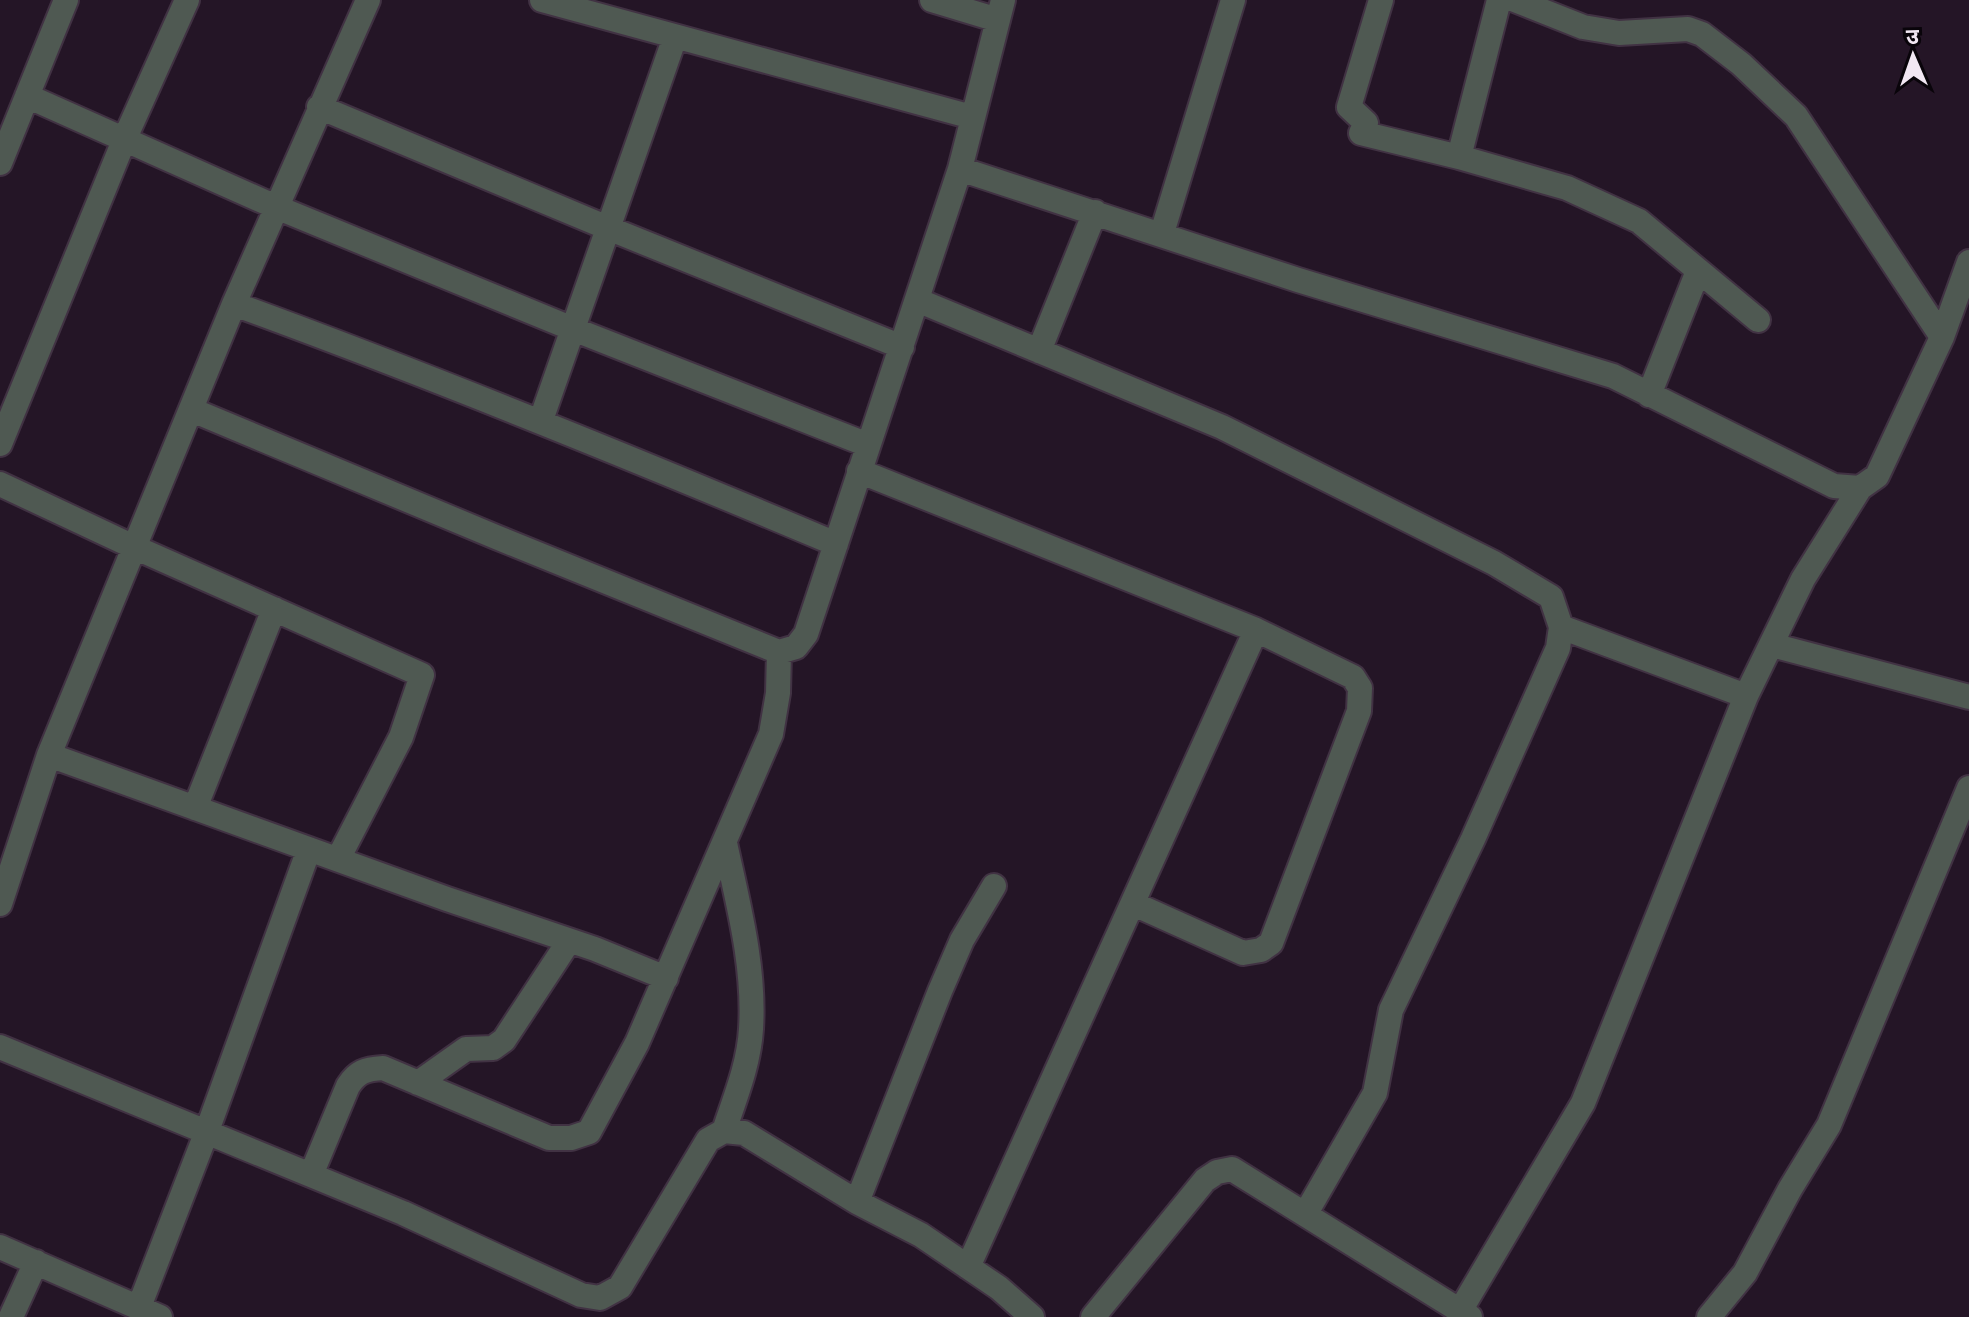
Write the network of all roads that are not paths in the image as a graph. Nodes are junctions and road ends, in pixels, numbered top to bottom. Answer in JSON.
{"nodes":[{"id":1,"x":66,"y":0,"type":"edge"},
{"id":2,"x":187,"y":0,"type":"edge"},
{"id":3,"x":368,"y":0,"type":"edge"},
{"id":4,"x":542,"y":0,"type":"edge"},
{"id":5,"x":932,"y":0,"type":"edge"},
{"id":6,"x":1233,"y":0,"type":"edge"},
{"id":7,"x":1381,"y":0,"type":"edge"},
{"id":8,"x":1499,"y":0,"type":"edge"},
{"id":9,"x":1515,"y":0,"type":"edge"},
{"id":10,"x":1000,"y":10,"type":"edge"},
{"id":11,"x":675,"y":37,"type":"junction"},
{"id":12,"x":27,"y":96,"type":"junction"},
{"id":13,"x":319,"y":107,"type":"junction"},
{"id":14,"x":972,"y":117,"type":"junction"},
{"id":15,"x":125,"y":138,"type":"junction"},
{"id":16,"x":1459,"y":157,"type":"junction"},
{"id":17,"x":0,"y":163,"type":"edge"},
{"id":18,"x":960,"y":169,"type":"junction"},
{"id":19,"x":276,"y":207,"type":"junction"},
{"id":20,"x":1095,"y":212,"type":"junction"},
{"id":21,"x":608,"y":228,"type":"junction"},
{"id":22,"x":1162,"y":233,"type":"junction"},
{"id":23,"x":1969,"y":262,"type":"edge"},
{"id":24,"x":1698,"y":271,"type":"junction"},
{"id":25,"x":917,"y":300,"type":"junction"},
{"id":26,"x":234,"y":304,"type":"junction"},
{"id":27,"x":1758,"y":320,"type":"dead end"},
{"id":28,"x":573,"y":329,"type":"junction"},
{"id":29,"x":1942,"y":337,"type":"junction"},
{"id":30,"x":902,"y":347,"type":"junction"},
{"id":31,"x":1039,"y":351,"type":"junction"},
{"id":32,"x":1649,"y":395,"type":"junction"},
{"id":33,"x":192,"y":410,"type":"junction"},
{"id":34,"x":541,"y":420,"type":"junction"},
{"id":35,"x":0,"y":444,"type":"edge"},
{"id":36,"x":868,"y":445,"type":"junction"},
{"id":37,"x":859,"y":471,"type":"junction"},
{"id":38,"x":0,"y":484,"type":"edge"},
{"id":39,"x":1860,"y":488,"type":"junction"},
{"id":40,"x":836,"y":544,"type":"junction"},
{"id":41,"x":134,"y":547,"type":"junction"},
{"id":42,"x":274,"y":609,"type":"junction"},
{"id":43,"x":1561,"y":627,"type":"junction"},
{"id":44,"x":1256,"y":630,"type":"junction"},
{"id":45,"x":1772,"y":645,"type":"junction"},
{"id":46,"x":779,"y":652,"type":"junction"},
{"id":47,"x":1746,"y":696,"type":"junction"},
{"id":48,"x":1969,"y":697,"type":"edge"},
{"id":49,"x":49,"y":755,"type":"junction"},
{"id":50,"x":1969,"y":788,"type":"edge"},
{"id":51,"x":195,"y":808,"type":"junction"},
{"id":52,"x":725,"y":843,"type":"junction"},
{"id":53,"x":309,"y":849,"type":"junction"},
{"id":54,"x":338,"y":859,"type":"junction"},
{"id":55,"x":994,"y":886,"type":"dead end"},
{"id":56,"x":1,"y":896,"type":"edge"},
{"id":57,"x":1134,"y":904,"type":"junction"},
{"id":58,"x":569,"y":941,"type":"junction"},
{"id":59,"x":666,"y":978,"type":"junction"},
{"id":60,"x":0,"y":1047,"type":"edge"},
{"id":61,"x":418,"y":1083,"type":"junction"},
{"id":62,"x":207,"y":1131,"type":"junction"},
{"id":63,"x":724,"y":1131,"type":"junction"},
{"id":64,"x":311,"y":1175,"type":"junction"},
{"id":65,"x":857,"y":1202,"type":"junction"},
{"id":66,"x":1306,"y":1213,"type":"junction"},
{"id":67,"x":0,"y":1247,"type":"edge"},
{"id":68,"x":36,"y":1262,"type":"junction"},
{"id":69,"x":968,"y":1267,"type":"junction"},
{"id":70,"x":597,"y":1307,"type":"edge"},
{"id":71,"x":150,"y":1312,"type":"edge"},
{"id":72,"x":1465,"y":1314,"type":"edge"},
{"id":73,"x":11,"y":1317,"type":"edge"},
{"id":74,"x":1032,"y":1317,"type":"edge"},
{"id":75,"x":1093,"y":1317,"type":"edge"},
{"id":76,"x":1709,"y":1317,"type":"edge"}],
"edges":[{"from":1,"to":12,"type":"street"},
{"from":2,"to":15,"type":"street"},
{"from":3,"to":13,"type":"street"},
{"from":4,"to":11,"type":"street"},
{"from":5,"to":10,"type":"street"},
{"from":6,"to":22,"type":"street"},
{"from":7,"to":16,"type":"street"},
{"from":8,"to":16,"type":"street"},
{"from":9,"to":29,"type":"street"},
{"from":10,"to":14,"type":"street"},
{"from":11,"to":14,"type":"street"},
{"from":11,"to":21,"type":"street"},
{"from":12,"to":15,"type":"street"},
{"from":12,"to":17,"type":"street"},
{"from":13,"to":19,"type":"street"},
{"from":13,"to":21,"type":"street"},
{"from":14,"to":18,"type":"street"},
{"from":15,"to":19,"type":"street"},
{"from":15,"to":35,"type":"street"},
{"from":16,"to":24,"type":"street"},
{"from":18,"to":20,"type":"street"},
{"from":18,"to":25,"type":"street"},
{"from":19,"to":26,"type":"street"},
{"from":19,"to":28,"type":"street"},
{"from":20,"to":22,"type":"street"},
{"from":20,"to":31,"type":"street"},
{"from":21,"to":28,"type":"street"},
{"from":21,"to":30,"type":"street"},
{"from":22,"to":32,"type":"street"},
{"from":23,"to":29,"type":"street"},
{"from":24,"to":27,"type":"street"},
{"from":24,"to":32,"type":"street"},
{"from":25,"to":30,"type":"street"},
{"from":25,"to":31,"type":"street"},
{"from":26,"to":33,"type":"street"},
{"from":26,"to":34,"type":"street"},
{"from":28,"to":34,"type":"street"},
{"from":28,"to":36,"type":"street"},
{"from":29,"to":39,"type":"street"},
{"from":30,"to":36,"type":"street"},
{"from":31,"to":43,"type":"street"},
{"from":32,"to":39,"type":"street"},
{"from":33,"to":41,"type":"street"},
{"from":33,"to":46,"type":"street"},
{"from":34,"to":40,"type":"street"},
{"from":36,"to":37,"type":"street"},
{"from":37,"to":40,"type":"street"},
{"from":37,"to":44,"type":"street"},
{"from":38,"to":41,"type":"street"},
{"from":39,"to":45,"type":"street"},
{"from":40,"to":46,"type":"street"},
{"from":41,"to":42,"type":"street"},
{"from":41,"to":49,"type":"street"},
{"from":42,"to":51,"type":"street"},
{"from":42,"to":54,"type":"street"},
{"from":43,"to":47,"type":"street"},
{"from":43,"to":66,"type":"street"},
{"from":44,"to":57,"type":"street"},
{"from":44,"to":57,"type":"street"},
{"from":45,"to":47,"type":"street"},
{"from":45,"to":48,"type":"street"},
{"from":46,"to":52,"type":"street"},
{"from":47,"to":72,"type":"street"},
{"from":49,"to":51,"type":"street"},
{"from":49,"to":56,"type":"street"},
{"from":50,"to":76,"type":"street"},
{"from":51,"to":53,"type":"street"},
{"from":52,"to":59,"type":"street"},
{"from":52,"to":63,"type":"street"},
{"from":53,"to":54,"type":"street"},
{"from":53,"to":62,"type":"street"},
{"from":54,"to":58,"type":"street"},
{"from":55,"to":65,"type":"street"},
{"from":57,"to":69,"type":"street"},
{"from":58,"to":59,"type":"street"},
{"from":58,"to":61,"type":"street"},
{"from":59,"to":61,"type":"street"},
{"from":60,"to":62,"type":"street"},
{"from":61,"to":64,"type":"street"},
{"from":62,"to":64,"type":"street"},
{"from":62,"to":71,"type":"street"},
{"from":63,"to":65,"type":"street"},
{"from":63,"to":70,"type":"street"},
{"from":64,"to":70,"type":"street"},
{"from":65,"to":69,"type":"street"},
{"from":66,"to":72,"type":"street"},
{"from":66,"to":75,"type":"street"},
{"from":67,"to":68,"type":"street"},
{"from":68,"to":71,"type":"street"},
{"from":68,"to":73,"type":"street"},
{"from":69,"to":74,"type":"street"}]}
